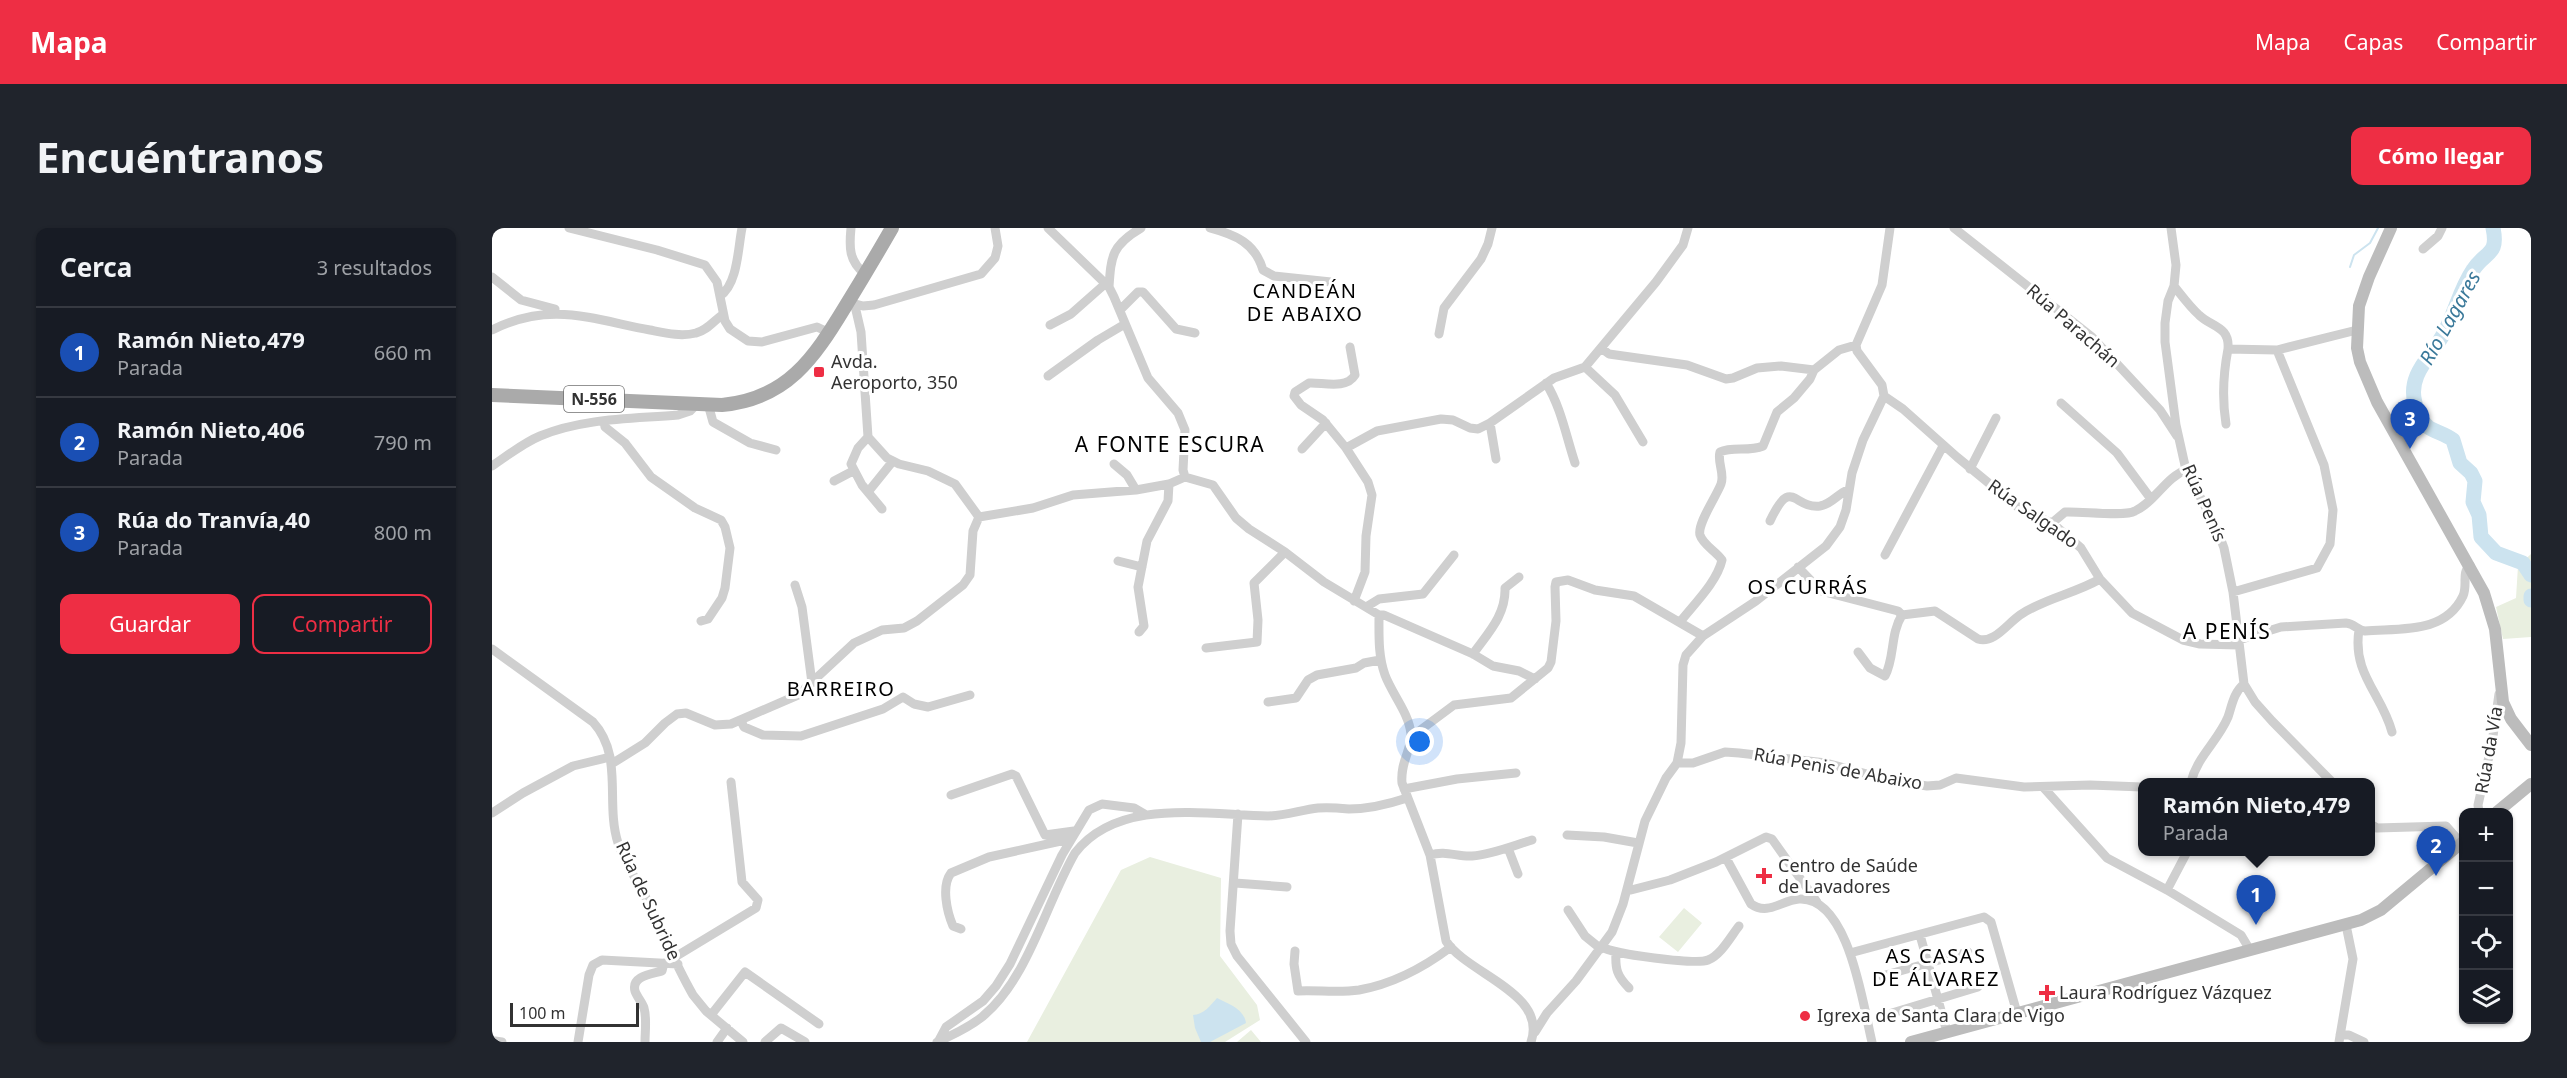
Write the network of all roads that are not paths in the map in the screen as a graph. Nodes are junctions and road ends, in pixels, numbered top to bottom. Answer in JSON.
{"nodes":[{"id":1,"x":569,"y":228,"type":"edge"},
{"id":2,"x":742,"y":228,"type":"edge"},
{"id":3,"x":852,"y":228,"type":"edge"},
{"id":4,"x":892,"y":228,"type":"edge"},
{"id":5,"x":995,"y":228,"type":"edge"},
{"id":6,"x":1048,"y":228,"type":"edge"},
{"id":7,"x":1141,"y":228,"type":"edge"},
{"id":8,"x":1210,"y":228,"type":"edge"},
{"id":9,"x":1492,"y":228,"type":"edge"},
{"id":10,"x":1688,"y":228,"type":"edge"},
{"id":11,"x":1890,"y":228,"type":"edge"},
{"id":12,"x":1954,"y":228,"type":"edge"},
{"id":13,"x":2171,"y":228,"type":"edge"},
{"id":14,"x":2391,"y":228,"type":"edge"},
{"id":15,"x":2442,"y":228,"type":"edge"},
{"id":16,"x":2423,"y":249,"type":"dead end"},
{"id":17,"x":865,"y":274,"type":"junction"},
{"id":18,"x":492,"y":276,"type":"edge"},
{"id":19,"x":1330,"y":282,"type":"dead end"},
{"id":20,"x":1107,"y":286,"type":"junction"},
{"id":21,"x":2174,"y":286,"type":"junction"},
{"id":22,"x":720,"y":296,"type":"junction"},
{"id":23,"x":852,"y":303,"type":"junction"},
{"id":24,"x":1120,"y":310,"type":"junction"},
{"id":25,"x":581,"y":314,"type":"junction"},
{"id":26,"x":722,"y":315,"type":"junction"},
{"id":27,"x":1125,"y":324,"type":"junction"},
{"id":28,"x":1050,"y":325,"type":"dead end"},
{"id":29,"x":492,"y":330,"type":"edge"},
{"id":30,"x":2357,"y":330,"type":"junction"},
{"id":31,"x":830,"y":333,"type":"junction"},
{"id":32,"x":1195,"y":333,"type":"dead end"},
{"id":33,"x":1439,"y":334,"type":"dead end"},
{"id":34,"x":1856,"y":345,"type":"junction"},
{"id":35,"x":1350,"y":347,"type":"dead end"},
{"id":36,"x":1601,"y":348,"type":"junction"},
{"id":37,"x":2228,"y":349,"type":"junction"},
{"id":38,"x":2277,"y":350,"type":"junction"},
{"id":39,"x":1585,"y":367,"type":"junction"},
{"id":40,"x":1814,"y":370,"type":"junction"},
{"id":41,"x":1048,"y":376,"type":"dead end"},
{"id":42,"x":1546,"y":383,"type":"junction"},
{"id":43,"x":492,"y":395,"type":"edge"},
{"id":44,"x":1884,"y":396,"type":"junction"},
{"id":45,"x":2061,"y":403,"type":"dead end"},
{"id":46,"x":703,"y":404,"type":"junction"},
{"id":47,"x":1996,"y":418,"type":"dead end"},
{"id":48,"x":604,"y":421,"type":"junction"},
{"id":49,"x":1326,"y":423,"type":"junction"},
{"id":50,"x":1490,"y":423,"type":"junction"},
{"id":51,"x":2226,"y":424,"type":"dead end"},
{"id":52,"x":868,"y":437,"type":"junction"},
{"id":53,"x":2179,"y":438,"type":"junction"},
{"id":54,"x":1643,"y":442,"type":"dead end"},
{"id":55,"x":1943,"y":446,"type":"junction"},
{"id":56,"x":1346,"y":448,"type":"junction"},
{"id":57,"x":1302,"y":449,"type":"dead end"},
{"id":58,"x":776,"y":450,"type":"dead end"},
{"id":59,"x":1496,"y":459,"type":"dead end"},
{"id":60,"x":893,"y":461,"type":"junction"},
{"id":61,"x":1575,"y":463,"type":"dead end"},
{"id":62,"x":1114,"y":464,"type":"dead end"},
{"id":63,"x":492,"y":466,"type":"edge"},
{"id":64,"x":1971,"y":469,"type":"junction"},
{"id":65,"x":2186,"y":470,"type":"junction"},
{"id":66,"x":853,"y":471,"type":"junction"},
{"id":67,"x":1185,"y":477,"type":"junction"},
{"id":68,"x":834,"y":481,"type":"dead end"},
{"id":69,"x":1169,"y":484,"type":"junction"},
{"id":70,"x":1136,"y":490,"type":"junction"},
{"id":71,"x":1848,"y":490,"type":"junction"},
{"id":72,"x":868,"y":492,"type":"junction"},
{"id":73,"x":2151,"y":499,"type":"junction"},
{"id":74,"x":882,"y":509,"type":"dead end"},
{"id":75,"x":979,"y":517,"type":"junction"},
{"id":76,"x":1770,"y":521,"type":"dead end"},
{"id":77,"x":2052,"y":523,"type":"junction"},
{"id":78,"x":1285,"y":552,"type":"junction"},
{"id":79,"x":1454,"y":555,"type":"dead end"},
{"id":80,"x":1885,"y":555,"type":"dead end"},
{"id":81,"x":1118,"y":561,"type":"dead end"},
{"id":82,"x":2470,"y":564,"type":"junction"},
{"id":83,"x":1142,"y":567,"type":"junction"},
{"id":84,"x":1798,"y":567,"type":"junction"},
{"id":85,"x":1519,"y":577,"type":"dead end"},
{"id":86,"x":2100,"y":579,"type":"junction"},
{"id":87,"x":795,"y":585,"type":"dead end"},
{"id":88,"x":2233,"y":592,"type":"junction"},
{"id":89,"x":1354,"y":601,"type":"junction"},
{"id":90,"x":1366,"y":607,"type":"junction"},
{"id":91,"x":1378,"y":615,"type":"junction"},
{"id":92,"x":1902,"y":615,"type":"junction"},
{"id":93,"x":701,"y":621,"type":"dead end"},
{"id":94,"x":1680,"y":622,"type":"junction"},
{"id":95,"x":2359,"y":630,"type":"junction"},
{"id":96,"x":1139,"y":632,"type":"dead end"},
{"id":97,"x":1703,"y":636,"type":"junction"},
{"id":98,"x":2239,"y":643,"type":"junction"},
{"id":99,"x":1206,"y":648,"type":"dead end"},
{"id":100,"x":492,"y":649,"type":"edge"},
{"id":101,"x":1858,"y":652,"type":"dead end"},
{"id":102,"x":1473,"y":654,"type":"junction"},
{"id":103,"x":1380,"y":660,"type":"junction"},
{"id":104,"x":1535,"y":679,"type":"junction"},
{"id":105,"x":812,"y":683,"type":"junction"},
{"id":106,"x":2244,"y":684,"type":"junction"},
{"id":107,"x":2500,"y":687,"type":"junction"},
{"id":108,"x":970,"y":695,"type":"dead end"},
{"id":109,"x":1268,"y":702,"type":"dead end"},
{"id":110,"x":741,"y":722,"type":"junction"},
{"id":111,"x":2392,"y":732,"type":"dead end"},
{"id":112,"x":1411,"y":736,"type":"junction"},
{"id":113,"x":2531,"y":745,"type":"edge"},
{"id":114,"x":611,"y":760,"type":"junction"},
{"id":115,"x":1677,"y":763,"type":"junction"},
{"id":116,"x":1516,"y":773,"type":"dead end"},
{"id":117,"x":2192,"y":778,"type":"edge"},
{"id":118,"x":2327,"y":778,"type":"edge"},
{"id":119,"x":731,"y":782,"type":"dead end"},
{"id":120,"x":2531,"y":784,"type":"edge"},
{"id":121,"x":2043,"y":787,"type":"junction"},
{"id":122,"x":2138,"y":787,"type":"edge"},
{"id":123,"x":1406,"y":793,"type":"junction"},
{"id":124,"x":951,"y":795,"type":"dead end"},
{"id":125,"x":2478,"y":808,"type":"edge"},
{"id":126,"x":2503,"y":808,"type":"edge"},
{"id":127,"x":492,"y":813,"type":"edge"},
{"id":128,"x":1238,"y":814,"type":"junction"},
{"id":129,"x":1146,"y":816,"type":"junction"},
{"id":130,"x":2375,"y":827,"type":"edge"},
{"id":131,"x":1072,"y":835,"type":"junction"},
{"id":132,"x":1566,"y":835,"type":"dead end"},
{"id":133,"x":2459,"y":839,"type":"edge"},
{"id":134,"x":1532,"y":840,"type":"dead end"},
{"id":135,"x":1638,"y":843,"type":"junction"},
{"id":136,"x":2459,"y":845,"type":"edge"},
{"id":137,"x":1508,"y":848,"type":"junction"},
{"id":138,"x":1430,"y":855,"type":"junction"},
{"id":139,"x":2185,"y":856,"type":"edge"},
{"id":140,"x":1726,"y":858,"type":"junction"},
{"id":141,"x":1518,"y":874,"type":"dead end"},
{"id":142,"x":1801,"y":881,"type":"junction"},
{"id":143,"x":1234,"y":884,"type":"junction"},
{"id":144,"x":1287,"y":887,"type":"dead end"},
{"id":145,"x":1627,"y":889,"type":"junction"},
{"id":146,"x":2167,"y":891,"type":"junction"},
{"id":147,"x":1795,"y":900,"type":"junction"},
{"id":148,"x":1817,"y":903,"type":"junction"},
{"id":149,"x":1568,"y":910,"type":"dead end"},
{"id":150,"x":2346,"y":925,"type":"junction"},
{"id":151,"x":1739,"y":926,"type":"dead end"},
{"id":152,"x":961,"y":929,"type":"dead end"},
{"id":153,"x":1920,"y":935,"type":"junction"},
{"id":154,"x":1451,"y":947,"type":"junction"},
{"id":155,"x":1601,"y":948,"type":"junction"},
{"id":156,"x":2250,"y":950,"type":"junction"},
{"id":157,"x":1294,"y":951,"type":"dead end"},
{"id":158,"x":1617,"y":952,"type":"junction"},
{"id":159,"x":1968,"y":952,"type":"dead end"},
{"id":160,"x":1850,"y":953,"type":"junction"},
{"id":161,"x":676,"y":961,"type":"junction"},
{"id":162,"x":664,"y":963,"type":"junction"},
{"id":163,"x":1928,"y":963,"type":"junction"},
{"id":164,"x":1882,"y":976,"type":"dead end"},
{"id":165,"x":1978,"y":987,"type":"dead end"},
{"id":166,"x":1629,"y":988,"type":"dead end"},
{"id":167,"x":1938,"y":998,"type":"junction"},
{"id":168,"x":1531,"y":1012,"type":"junction"},
{"id":169,"x":1547,"y":1013,"type":"junction"},
{"id":170,"x":1892,"y":1013,"type":"dead end"},
{"id":171,"x":2017,"y":1013,"type":"junction"},
{"id":172,"x":711,"y":1015,"type":"junction"},
{"id":173,"x":819,"y":1024,"type":"dead end"},
{"id":174,"x":726,"y":1028,"type":"junction"},
{"id":175,"x":1947,"y":1032,"type":"junction"},
{"id":176,"x":1533,"y":1037,"type":"edge"},
{"id":177,"x":2340,"y":1038,"type":"edge"},
{"id":178,"x":578,"y":1042,"type":"edge"},
{"id":179,"x":645,"y":1042,"type":"edge"},
{"id":180,"x":717,"y":1042,"type":"edge"},
{"id":181,"x":743,"y":1042,"type":"edge"},
{"id":182,"x":765,"y":1042,"type":"edge"},
{"id":183,"x":805,"y":1042,"type":"edge"},
{"id":184,"x":938,"y":1042,"type":"edge"},
{"id":185,"x":1306,"y":1042,"type":"edge"},
{"id":186,"x":1872,"y":1042,"type":"edge"},
{"id":187,"x":1911,"y":1042,"type":"edge"},
{"id":188,"x":2364,"y":1042,"type":"edge"}],
"edges":[{"from":1,"to":22,"type":"street"},
{"from":2,"to":22,"type":"street"},
{"from":3,"to":17,"type":"street"},
{"from":4,"to":17,"type":"main road","number":"N-556"},
{"from":5,"to":23,"type":"street"},
{"from":6,"to":20,"type":"street"},
{"from":7,"to":20,"type":"street"},
{"from":8,"to":19,"type":"street"},
{"from":9,"to":33,"type":"street"},
{"from":10,"to":36,"type":"street"},
{"from":11,"to":34,"type":"street"},
{"from":12,"to":53,"type":"street","name":"Rúa Parachán"},
{"from":13,"to":21,"type":"street","name":"Rúa Penís"},
{"from":14,"to":30,"type":"main road"},
{"from":15,"to":16,"type":"street"},
{"from":17,"to":23,"type":"main road","number":"N-556"},
{"from":18,"to":25,"type":"street"},
{"from":20,"to":24,"type":"street"},
{"from":20,"to":28,"type":"street"},
{"from":21,"to":37,"type":"street"},
{"from":21,"to":53,"type":"street","name":"Rúa Penís"},
{"from":22,"to":26,"type":"street"},
{"from":23,"to":31,"type":"main road","number":"N-556"},
{"from":23,"to":52,"type":"street"},
{"from":24,"to":27,"type":"street"},
{"from":24,"to":32,"type":"street"},
{"from":25,"to":26,"type":"street"},
{"from":25,"to":29,"type":"street"},
{"from":26,"to":31,"type":"street"},
{"from":27,"to":41,"type":"street"},
{"from":27,"to":67,"type":"street"},
{"from":30,"to":38,"type":"street"},
{"from":30,"to":82,"type":"main road"},
{"from":31,"to":46,"type":"main road","number":"N-556"},
{"from":34,"to":40,"type":"street"},
{"from":34,"to":44,"type":"street"},
{"from":35,"to":49,"type":"street"},
{"from":36,"to":39,"type":"street"},
{"from":36,"to":40,"type":"street"},
{"from":37,"to":38,"type":"street"},
{"from":37,"to":51,"type":"street"},
{"from":38,"to":88,"type":"street"},
{"from":39,"to":42,"type":"street"},
{"from":39,"to":54,"type":"street"},
{"from":40,"to":94,"type":"street"},
{"from":42,"to":50,"type":"street"},
{"from":42,"to":61,"type":"street"},
{"from":43,"to":46,"type":"main road","number":"N-556"},
{"from":44,"to":55,"type":"street","name":"Rúa Salgado"},
{"from":44,"to":71,"type":"street"},
{"from":45,"to":73,"type":"street"},
{"from":46,"to":48,"type":"street"},
{"from":46,"to":58,"type":"street"},
{"from":47,"to":64,"type":"street"},
{"from":48,"to":63,"type":"street"},
{"from":48,"to":93,"type":"street"},
{"from":49,"to":56,"type":"street"},
{"from":49,"to":57,"type":"street"},
{"from":50,"to":56,"type":"street"},
{"from":50,"to":59,"type":"street"},
{"from":52,"to":60,"type":"street"},
{"from":52,"to":66,"type":"street"},
{"from":53,"to":65,"type":"street","name":"Rúa Penís"},
{"from":55,"to":64,"type":"street","name":"Rúa Salgado"},
{"from":55,"to":80,"type":"street"},
{"from":56,"to":89,"type":"street"},
{"from":60,"to":72,"type":"street"},
{"from":60,"to":75,"type":"street"},
{"from":62,"to":70,"type":"street"},
{"from":64,"to":77,"type":"street","name":"Rúa Salgado"},
{"from":65,"to":73,"type":"street"},
{"from":65,"to":88,"type":"street","name":"Rúa Penís"},
{"from":66,"to":68,"type":"street"},
{"from":66,"to":72,"type":"street"},
{"from":67,"to":69,"type":"street"},
{"from":67,"to":78,"type":"street"},
{"from":69,"to":70,"type":"street"},
{"from":69,"to":83,"type":"street"},
{"from":70,"to":75,"type":"street"},
{"from":71,"to":76,"type":"street"},
{"from":71,"to":84,"type":"street"},
{"from":72,"to":74,"type":"street"},
{"from":73,"to":77,"type":"street"},
{"from":75,"to":105,"type":"street"},
{"from":77,"to":86,"type":"street","name":"Rúa Salgado"},
{"from":78,"to":89,"type":"street"},
{"from":78,"to":99,"type":"street"},
{"from":79,"to":90,"type":"street"},
{"from":81,"to":83,"type":"street"},
{"from":82,"to":95,"type":"street","name":"Rúa Salgado"},
{"from":82,"to":107,"type":"main road"},
{"from":83,"to":96,"type":"street"},
{"from":84,"to":92,"type":"street"},
{"from":84,"to":97,"type":"street"},
{"from":85,"to":102,"type":"street"},
{"from":86,"to":92,"type":"street"},
{"from":86,"to":98,"type":"street","name":"Rúa Salgado"},
{"from":87,"to":105,"type":"street"},
{"from":88,"to":98,"type":"street","name":"Rúa Penís"},
{"from":89,"to":90,"type":"street"},
{"from":90,"to":91,"type":"street"},
{"from":91,"to":102,"type":"street"},
{"from":91,"to":103,"type":"street"},
{"from":92,"to":101,"type":"street"},
{"from":94,"to":97,"type":"street"},
{"from":94,"to":104,"type":"street"},
{"from":95,"to":98,"type":"street","name":"Rúa Salgado"},
{"from":95,"to":111,"type":"street"},
{"from":97,"to":115,"type":"street"},
{"from":98,"to":106,"type":"street","name":"Rúa Penís"},
{"from":100,"to":114,"type":"street","name":"Rúa de Subride"},
{"from":102,"to":104,"type":"street"},
{"from":103,"to":109,"type":"street"},
{"from":103,"to":112,"type":"street"},
{"from":104,"to":112,"type":"street"},
{"from":105,"to":110,"type":"street"},
{"from":106,"to":117,"type":"street"},
{"from":106,"to":118,"type":"street","name":"Rúa Penís"},
{"from":107,"to":113,"type":"main road"},
{"from":107,"to":125,"type":"street","name":"Rúa da Vía"},
{"from":108,"to":110,"type":"street"},
{"from":110,"to":114,"type":"street"},
{"from":112,"to":123,"type":"street"},
{"from":114,"to":127,"type":"street"},
{"from":114,"to":161,"type":"street","name":"Rúa de Subride"},
{"from":115,"to":121,"type":"street","name":"Rúa Penis de Abaixo"},
{"from":115,"to":135,"type":"street"},
{"from":116,"to":123,"type":"street"},
{"from":119,"to":161,"type":"street"},
{"from":120,"to":126,"type":"main road"},
{"from":121,"to":122,"type":"street","name":"Rúa Penis de Abaixo"},
{"from":121,"to":146,"type":"street"},
{"from":123,"to":128,"type":"street"},
{"from":123,"to":138,"type":"street"},
{"from":124,"to":131,"type":"street"},
{"from":128,"to":129,"type":"street"},
{"from":128,"to":143,"type":"street"},
{"from":129,"to":131,"type":"street"},
{"from":129,"to":184,"type":"street"},
{"from":130,"to":133,"type":"street"},
{"from":131,"to":152,"type":"street"},
{"from":131,"to":184,"type":"street"},
{"from":132,"to":135,"type":"street"},
{"from":134,"to":137,"type":"street"},
{"from":135,"to":145,"type":"street"},
{"from":136,"to":150,"type":"main road"},
{"from":137,"to":138,"type":"street"},
{"from":137,"to":141,"type":"street"},
{"from":138,"to":154,"type":"street"},
{"from":139,"to":146,"type":"street"},
{"from":140,"to":142,"type":"street"},
{"from":140,"to":145,"type":"street"},
{"from":140,"to":147,"type":"street"},
{"from":142,"to":147,"type":"street"},
{"from":142,"to":148,"type":"street"},
{"from":143,"to":144,"type":"street"},
{"from":143,"to":185,"type":"street"},
{"from":145,"to":155,"type":"street"},
{"from":146,"to":156,"type":"street"},
{"from":147,"to":148,"type":"street"},
{"from":148,"to":160,"type":"street"},
{"from":149,"to":155,"type":"street"},
{"from":150,"to":156,"type":"main road"},
{"from":150,"to":177,"type":"street"},
{"from":151,"to":158,"type":"street"},
{"from":153,"to":160,"type":"street"},
{"from":153,"to":163,"type":"street"},
{"from":153,"to":171,"type":"street"},
{"from":154,"to":157,"type":"street"},
{"from":154,"to":168,"type":"street"},
{"from":155,"to":158,"type":"street"},
{"from":155,"to":169,"type":"street"},
{"from":156,"to":171,"type":"main road"},
{"from":158,"to":166,"type":"street"},
{"from":159,"to":163,"type":"street"},
{"from":160,"to":186,"type":"street"},
{"from":161,"to":162,"type":"street"},
{"from":161,"to":172,"type":"street","name":"Rúa de Subride"},
{"from":162,"to":178,"type":"street"},
{"from":162,"to":179,"type":"street"},
{"from":163,"to":164,"type":"street"},
{"from":163,"to":167,"type":"street"},
{"from":165,"to":167,"type":"street"},
{"from":167,"to":170,"type":"street"},
{"from":167,"to":175,"type":"street"},
{"from":168,"to":169,"type":"street"},
{"from":168,"to":176,"type":"street"},
{"from":169,"to":176,"type":"street"},
{"from":171,"to":175,"type":"main road"},
{"from":172,"to":173,"type":"street"},
{"from":172,"to":174,"type":"street","name":"Rúa de Subride"},
{"from":174,"to":180,"type":"street"},
{"from":174,"to":181,"type":"street","name":"Rúa de Subride"},
{"from":175,"to":187,"type":"main road"},
{"from":177,"to":188,"type":"street"},
{"from":182,"to":183,"type":"street"}]}
